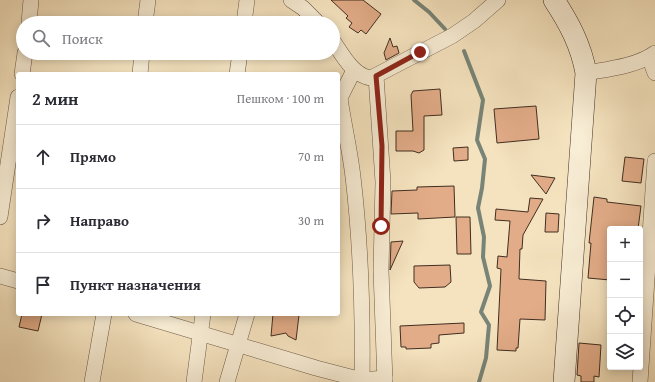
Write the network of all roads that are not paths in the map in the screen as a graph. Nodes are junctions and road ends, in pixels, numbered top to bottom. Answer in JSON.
{"nodes":[{"id":1,"x":31,"y":0,"type":"edge"},
{"id":2,"x":148,"y":0,"type":"edge"},
{"id":3,"x":247,"y":0,"type":"edge"},
{"id":4,"x":291,"y":0,"type":"edge"},
{"id":5,"x":498,"y":0,"type":"edge"},
{"id":6,"x":554,"y":0,"type":"edge"},
{"id":7,"x":30,"y":16,"type":"edge"},
{"id":8,"x":146,"y":16,"type":"edge"},
{"id":9,"x":245,"y":16,"type":"edge"},
{"id":10,"x":311,"y":16,"type":"edge"},
{"id":11,"x":340,"y":51,"type":"edge"},
{"id":12,"x":652,"y":55,"type":"edge"},
{"id":13,"x":24,"y":60,"type":"edge"},
{"id":14,"x":141,"y":60,"type":"edge"},
{"id":15,"x":239,"y":60,"type":"edge"},
{"id":16,"x":354,"y":70,"type":"junction"},
{"id":17,"x":22,"y":72,"type":"edge"},
{"id":18,"x":140,"y":72,"type":"edge"},
{"id":19,"x":237,"y":72,"type":"edge"},
{"id":20,"x":586,"y":73,"type":"junction"},
{"id":21,"x":655,"y":73,"type":"edge"},
{"id":22,"x":376,"y":76,"type":"junction"},
{"id":23,"x":340,"y":98,"type":"edge"},
{"id":24,"x":340,"y":105,"type":"edge"},
{"id":25,"x":16,"y":110,"type":"edge"},
{"id":26,"x":655,"y":161,"type":"edge"},
{"id":27,"x":0,"y":217,"type":"edge"},
{"id":28,"x":0,"y":276,"type":"edge"},
{"id":29,"x":16,"y":280,"type":"edge"},
{"id":30,"x":104,"y":316,"type":"edge"},
{"id":31,"x":143,"y":316,"type":"edge"},
{"id":32,"x":203,"y":316,"type":"edge"},
{"id":33,"x":246,"y":316,"type":"edge"},
{"id":34,"x":202,"y":333,"type":"junction"},
{"id":35,"x":238,"y":345,"type":"junction"},
{"id":36,"x":385,"y":380,"type":"edge"},
{"id":37,"x":362,"y":381,"type":"edge"},
{"id":38,"x":92,"y":382,"type":"edge"},
{"id":39,"x":194,"y":382,"type":"edge"},
{"id":40,"x":226,"y":382,"type":"edge"},
{"id":41,"x":564,"y":382,"type":"edge"},
{"id":42,"x":640,"y":382,"type":"edge"}],
"edges":[{"from":1,"to":7,"type":"street"},
{"from":2,"to":8,"type":"street"},
{"from":3,"to":9,"type":"street"},
{"from":4,"to":10,"type":"street"},
{"from":5,"to":22,"type":"street"},
{"from":6,"to":20,"type":"main road"},
{"from":11,"to":16,"type":"street"},
{"from":12,"to":20,"type":"street"},
{"from":12,"to":21,"type":"street"},
{"from":13,"to":17,"type":"street"},
{"from":14,"to":18,"type":"street"},
{"from":15,"to":19,"type":"street"},
{"from":16,"to":22,"type":"street"},
{"from":16,"to":23,"type":"street"},
{"from":20,"to":41,"type":"main road"},
{"from":22,"to":36,"type":"street"},
{"from":24,"to":37,"type":"street"},
{"from":25,"to":27,"type":"street"},
{"from":26,"to":42,"type":"street"},
{"from":28,"to":29,"type":"street"},
{"from":30,"to":38,"type":"street"},
{"from":31,"to":34,"type":"street"},
{"from":32,"to":34,"type":"street"},
{"from":33,"to":35,"type":"street"},
{"from":34,"to":35,"type":"street"},
{"from":34,"to":39,"type":"street"},
{"from":35,"to":37,"type":"street"},
{"from":35,"to":40,"type":"street"},
{"from":36,"to":37,"type":"street"}]}
